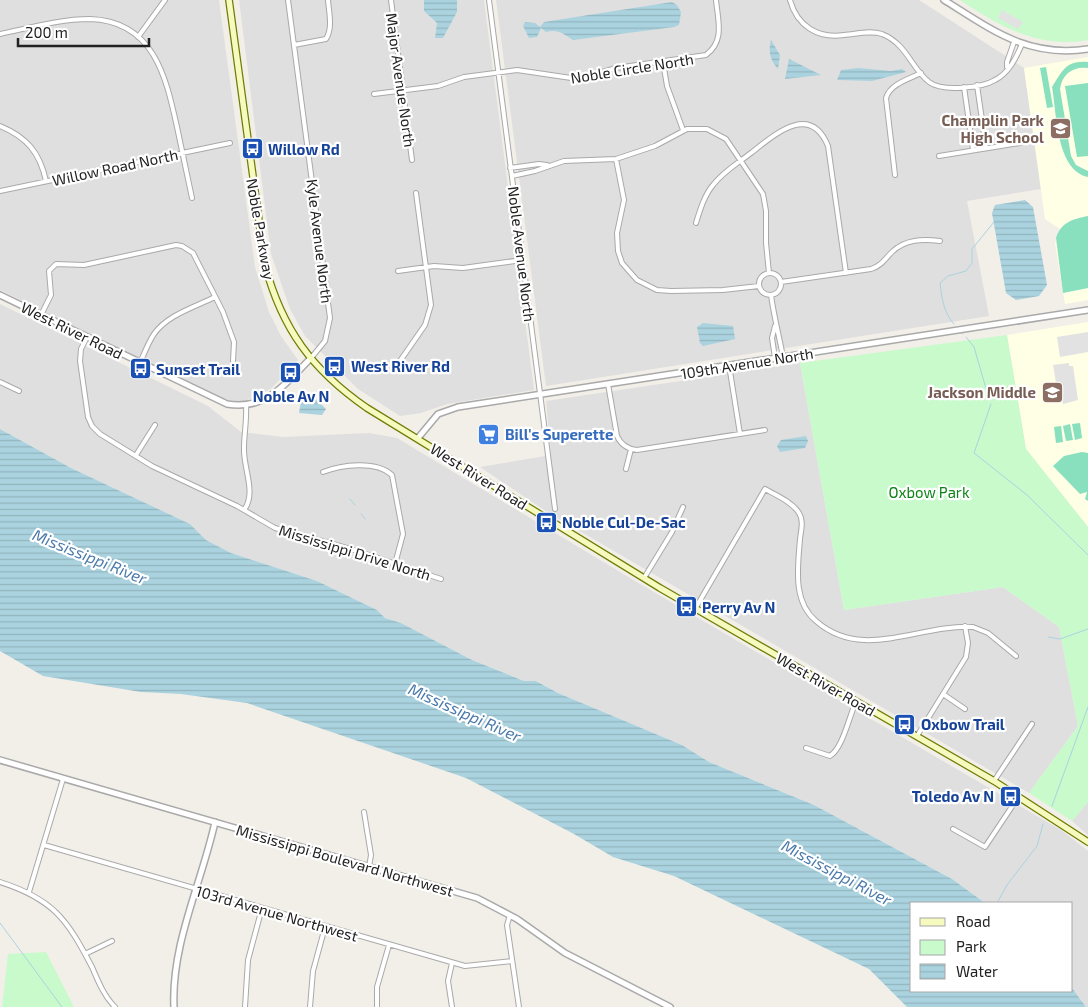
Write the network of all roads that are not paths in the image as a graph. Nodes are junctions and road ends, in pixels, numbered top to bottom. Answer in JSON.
{"nodes":[{"id":1,"x":165,"y":0,"type":"edge"},
{"id":2,"x":229,"y":0,"type":"edge"},
{"id":3,"x":288,"y":0,"type":"edge"},
{"id":4,"x":328,"y":0,"type":"edge"},
{"id":5,"x":391,"y":0,"type":"edge"},
{"id":6,"x":489,"y":0,"type":"edge"},
{"id":7,"x":716,"y":0,"type":"edge"},
{"id":8,"x":790,"y":0,"type":"edge"},
{"id":9,"x":944,"y":0,"type":"edge"},
{"id":10,"x":0,"y":34,"type":"edge"},
{"id":11,"x":138,"y":37,"type":"junction"},
{"id":12,"x":1014,"y":42,"type":"junction"},
{"id":13,"x":1022,"y":44,"type":"junction"},
{"id":14,"x":294,"y":45,"type":"junction"},
{"id":15,"x":1088,"y":49,"type":"edge"},
{"id":16,"x":662,"y":62,"type":"junction"},
{"id":17,"x":1007,"y":67,"type":"junction"},
{"id":18,"x":499,"y":73,"type":"junction"},
{"id":19,"x":921,"y":73,"type":"junction"},
{"id":20,"x":977,"y":85,"type":"junction"},
{"id":21,"x":964,"y":87,"type":"junction"},
{"id":22,"x":403,"y":90,"type":"junction"},
{"id":23,"x":374,"y":94,"type":"dead end"},
{"id":24,"x":0,"y":126,"type":"edge"},
{"id":25,"x":683,"y":130,"type":"junction"},
{"id":26,"x":230,"y":143,"type":"dead end"},
{"id":27,"x":1020,"y":143,"type":"dead end"},
{"id":28,"x":986,"y":148,"type":"junction"},
{"id":29,"x":973,"y":150,"type":"junction"},
{"id":30,"x":182,"y":152,"type":"junction"},
{"id":31,"x":939,"y":156,"type":"dead end"},
{"id":32,"x":616,"y":159,"type":"junction"},
{"id":33,"x":412,"y":160,"type":"dead end"},
{"id":34,"x":741,"y":160,"type":"junction"},
{"id":35,"x":547,"y":165,"type":"junction"},
{"id":36,"x":510,"y":168,"type":"junction"},
{"id":37,"x":895,"y":175,"type":"dead end"},
{"id":38,"x":512,"y":176,"type":"junction"},
{"id":39,"x":46,"y":181,"type":"junction"},
{"id":40,"x":0,"y":191,"type":"edge"},
{"id":41,"x":416,"y":193,"type":"dead end"},
{"id":42,"x":192,"y":198,"type":"dead end"},
{"id":43,"x":696,"y":223,"type":"dead end"},
{"id":44,"x":940,"y":241,"type":"dead end"},
{"id":45,"x":522,"y":260,"type":"junction"},
{"id":46,"x":427,"y":267,"type":"junction"},
{"id":47,"x":398,"y":271,"type":"dead end"},
{"id":48,"x":846,"y":272,"type":"junction"},
{"id":49,"x":769,"y":273,"type":"junction"},
{"id":50,"x":781,"y":282,"type":"junction"},
{"id":51,"x":759,"y":286,"type":"junction"},
{"id":52,"x":0,"y":294,"type":"edge"},
{"id":53,"x":772,"y":295,"type":"junction"},
{"id":54,"x":215,"y":297,"type":"junction"},
{"id":55,"x":1088,"y":310,"type":"edge"},
{"id":56,"x":41,"y":315,"type":"junction"},
{"id":57,"x":775,"y":326,"type":"junction"},
{"id":58,"x":86,"y":337,"type":"junction"},
{"id":59,"x":783,"y":357,"type":"junction"},
{"id":60,"x":311,"y":358,"type":"junction"},
{"id":61,"x":775,"y":358,"type":"junction"},
{"id":62,"x":233,"y":360,"type":"dead end"},
{"id":63,"x":400,"y":361,"type":"dead end"},
{"id":64,"x":140,"y":363,"type":"junction"},
{"id":65,"x":729,"y":365,"type":"junction"},
{"id":66,"x":0,"y":382,"type":"edge"},
{"id":67,"x":608,"y":384,"type":"junction"},
{"id":68,"x":19,"y":391,"type":"dead end"},
{"id":69,"x":540,"y":394,"type":"junction"},
{"id":70,"x":246,"y":405,"type":"junction"},
{"id":71,"x":155,"y":424,"type":"dead end"},
{"id":72,"x":765,"y":430,"type":"dead end"},
{"id":73,"x":740,"y":434,"type":"junction"},
{"id":74,"x":418,"y":438,"type":"junction"},
{"id":75,"x":631,"y":449,"type":"junction"},
{"id":76,"x":136,"y":456,"type":"junction"},
{"id":77,"x":626,"y":469,"type":"dead end"},
{"id":78,"x":323,"y":472,"type":"dead end"},
{"id":79,"x":682,"y":507,"type":"dead end"},
{"id":80,"x":555,"y":509,"type":"dead end"},
{"id":81,"x":244,"y":510,"type":"junction"},
{"id":82,"x":395,"y":564,"type":"junction"},
{"id":83,"x":644,"y":578,"type":"junction"},
{"id":84,"x":441,"y":579,"type":"dead end"},
{"id":85,"x":695,"y":609,"type":"junction"},
{"id":86,"x":965,"y":626,"type":"junction"},
{"id":87,"x":1016,"y":656,"type":"dead end"},
{"id":88,"x":943,"y":694,"type":"junction"},
{"id":89,"x":856,"y":702,"type":"junction"},
{"id":90,"x":965,"y":710,"type":"dead end"},
{"id":91,"x":1032,"y":724,"type":"dead end"},
{"id":92,"x":917,"y":736,"type":"junction"},
{"id":93,"x":806,"y":748,"type":"dead end"},
{"id":94,"x":0,"y":760,"type":"edge"},
{"id":95,"x":63,"y":779,"type":"junction"},
{"id":96,"x":994,"y":781,"type":"junction"},
{"id":97,"x":1019,"y":796,"type":"junction"},
{"id":98,"x":364,"y":812,"type":"dead end"},
{"id":99,"x":215,"y":822,"type":"junction"},
{"id":100,"x":953,"y":828,"type":"dead end"},
{"id":101,"x":1088,"y":842,"type":"edge"},
{"id":102,"x":44,"y":845,"type":"junction"},
{"id":103,"x":369,"y":866,"type":"junction"},
{"id":104,"x":0,"y":882,"type":"edge"},
{"id":105,"x":197,"y":890,"type":"junction"},
{"id":106,"x":29,"y":892,"type":"junction"},
{"id":107,"x":262,"y":908,"type":"junction"},
{"id":108,"x":510,"y":915,"type":"junction"},
{"id":109,"x":326,"y":927,"type":"junction"},
{"id":110,"x":112,"y":940,"type":"dead end"},
{"id":111,"x":389,"y":945,"type":"junction"},
{"id":112,"x":85,"y":954,"type":"junction"},
{"id":113,"x":512,"y":961,"type":"junction"},
{"id":114,"x":452,"y":963,"type":"junction"},
{"id":115,"x":115,"y":1007,"type":"edge"},
{"id":116,"x":174,"y":1007,"type":"edge"},
{"id":117,"x":245,"y":1007,"type":"edge"},
{"id":118,"x":310,"y":1007,"type":"edge"},
{"id":119,"x":377,"y":1007,"type":"edge"},
{"id":120,"x":452,"y":1007,"type":"edge"},
{"id":121,"x":519,"y":1007,"type":"edge"},
{"id":122,"x":670,"y":1007,"type":"edge"}],
"edges":[{"from":1,"to":11,"type":"street"},
{"from":2,"to":60,"type":"main road","name":"Noble Parkway"},
{"from":3,"to":14,"type":"street","name":"Kyle Avenue North"},
{"from":4,"to":14,"type":"street"},
{"from":5,"to":22,"type":"street","name":"Major Avenue North"},
{"from":6,"to":18,"type":"street","name":"Noble Avenue North"},
{"from":7,"to":16,"type":"street","name":"Noble Circle North"},
{"from":8,"to":19,"type":"street"},
{"from":9,"to":12,"type":"street"},
{"from":10,"to":11,"type":"street"},
{"from":11,"to":30,"type":"street"},
{"from":12,"to":13,"type":"street"},
{"from":12,"to":17,"type":"street"},
{"from":13,"to":15,"type":"street"},
{"from":13,"to":17,"type":"street"},
{"from":14,"to":60,"type":"street","name":"Kyle Avenue North"},
{"from":16,"to":18,"type":"street","name":"Noble Circle North"},
{"from":16,"to":25,"type":"street"},
{"from":17,"to":20,"type":"street"},
{"from":18,"to":22,"type":"street","name":"Noble Circle North"},
{"from":18,"to":36,"type":"street","name":"Noble Avenue North"},
{"from":19,"to":21,"type":"street"},
{"from":19,"to":37,"type":"street"},
{"from":20,"to":21,"type":"street"},
{"from":20,"to":28,"type":"street"},
{"from":21,"to":29,"type":"street"},
{"from":22,"to":23,"type":"street","name":"Noble Circle North"},
{"from":22,"to":33,"type":"street","name":"Major Avenue North"},
{"from":24,"to":39,"type":"street"},
{"from":25,"to":32,"type":"street"},
{"from":25,"to":34,"type":"street"},
{"from":26,"to":30,"type":"street","name":"Willow Road North"},
{"from":27,"to":28,"type":"street"},
{"from":28,"to":29,"type":"street"},
{"from":29,"to":31,"type":"street"},
{"from":30,"to":39,"type":"street","name":"Willow Road North"},
{"from":30,"to":42,"type":"street"},
{"from":32,"to":35,"type":"street"},
{"from":32,"to":51,"type":"street"},
{"from":34,"to":43,"type":"street"},
{"from":34,"to":48,"type":"street"},
{"from":34,"to":49,"type":"street"},
{"from":35,"to":36,"type":"street"},
{"from":35,"to":38,"type":"street"},
{"from":36,"to":38,"type":"street","name":"Noble Avenue North"},
{"from":38,"to":45,"type":"street","name":"Noble Avenue North"},
{"from":39,"to":40,"type":"street","name":"Willow Road North"},
{"from":41,"to":46,"type":"street"},
{"from":44,"to":48,"type":"street"},
{"from":45,"to":46,"type":"street"},
{"from":45,"to":69,"type":"street","name":"Noble Avenue North"},
{"from":46,"to":47,"type":"street"},
{"from":46,"to":63,"type":"street"},
{"from":48,"to":50,"type":"street"},
{"from":49,"to":50,"type":"street"},
{"from":49,"to":51,"type":"street"},
{"from":50,"to":53,"type":"street"},
{"from":51,"to":53,"type":"street"},
{"from":52,"to":56,"type":"street","name":"West River Road"},
{"from":53,"to":57,"type":"street"},
{"from":54,"to":56,"type":"street"},
{"from":54,"to":62,"type":"street"},
{"from":54,"to":64,"type":"street"},
{"from":55,"to":59,"type":"street","name":"109th Avenue North"},
{"from":56,"to":58,"type":"street","name":"West River Road"},
{"from":57,"to":59,"type":"street"},
{"from":57,"to":61,"type":"street"},
{"from":58,"to":64,"type":"street","name":"West River Road"},
{"from":58,"to":76,"type":"street","name":"Mississippi Drive North"},
{"from":59,"to":61,"type":"street","name":"109th Avenue North"},
{"from":60,"to":70,"type":"street","name":"West River Road"},
{"from":60,"to":74,"type":"main road","name":"West River Road"},
{"from":61,"to":65,"type":"street","name":"109th Avenue North"},
{"from":64,"to":70,"type":"street","name":"West River Road"},
{"from":65,"to":67,"type":"street","name":"109th Avenue North"},
{"from":65,"to":73,"type":"street"},
{"from":66,"to":68,"type":"street"},
{"from":67,"to":69,"type":"street","name":"109th Avenue North"},
{"from":67,"to":75,"type":"street"},
{"from":69,"to":74,"type":"street","name":"109th Avenue North"},
{"from":69,"to":80,"type":"street","name":"Noble Avenue North"},
{"from":70,"to":81,"type":"street"},
{"from":71,"to":76,"type":"street"},
{"from":72,"to":73,"type":"street"},
{"from":73,"to":75,"type":"street"},
{"from":74,"to":83,"type":"main road","name":"West River Road"},
{"from":75,"to":77,"type":"street"},
{"from":76,"to":81,"type":"street","name":"Mississippi Drive North"},
{"from":78,"to":82,"type":"street"},
{"from":79,"to":83,"type":"street"},
{"from":81,"to":82,"type":"street","name":"Mississippi Drive North"},
{"from":82,"to":84,"type":"street","name":"Mississippi Drive North"},
{"from":83,"to":85,"type":"main road","name":"West River Road"},
{"from":85,"to":86,"type":"street"},
{"from":85,"to":89,"type":"main road","name":"West River Road"},
{"from":86,"to":87,"type":"street"},
{"from":86,"to":88,"type":"street"},
{"from":88,"to":90,"type":"street"},
{"from":88,"to":92,"type":"street"},
{"from":89,"to":92,"type":"main road","name":"West River Road"},
{"from":89,"to":93,"type":"street"},
{"from":91,"to":96,"type":"street"},
{"from":92,"to":96,"type":"main road","name":"West River Road"},
{"from":94,"to":95,"type":"street","name":"Mississippi Boulevard Northwest"},
{"from":95,"to":99,"type":"street","name":"Mississippi Boulevard Northwest"},
{"from":95,"to":102,"type":"street"},
{"from":96,"to":97,"type":"main road","name":"West River Road"},
{"from":97,"to":100,"type":"street"},
{"from":97,"to":101,"type":"main road","name":"West River Road"},
{"from":98,"to":103,"type":"street"},
{"from":99,"to":103,"type":"street","name":"Mississippi Boulevard Northwest"},
{"from":99,"to":105,"type":"street"},
{"from":102,"to":105,"type":"street","name":"103rd Avenue Northwest"},
{"from":102,"to":106,"type":"street"},
{"from":103,"to":108,"type":"street","name":"Mississippi Boulevard Northwest"},
{"from":104,"to":106,"type":"street"},
{"from":105,"to":107,"type":"street","name":"103rd Avenue Northwest"},
{"from":105,"to":116,"type":"street"},
{"from":106,"to":112,"type":"street"},
{"from":107,"to":109,"type":"street","name":"103rd Avenue Northwest"},
{"from":107,"to":117,"type":"street"},
{"from":108,"to":113,"type":"street"},
{"from":108,"to":122,"type":"street","name":"Mississippi Boulevard Northwest"},
{"from":109,"to":111,"type":"street","name":"103rd Avenue Northwest"},
{"from":109,"to":118,"type":"street"},
{"from":110,"to":112,"type":"street"},
{"from":111,"to":114,"type":"street","name":"103rd Avenue Northwest"},
{"from":111,"to":119,"type":"street"},
{"from":112,"to":115,"type":"street"},
{"from":113,"to":114,"type":"street","name":"103rd Avenue Northwest"},
{"from":113,"to":121,"type":"street"},
{"from":114,"to":120,"type":"street"}]}
